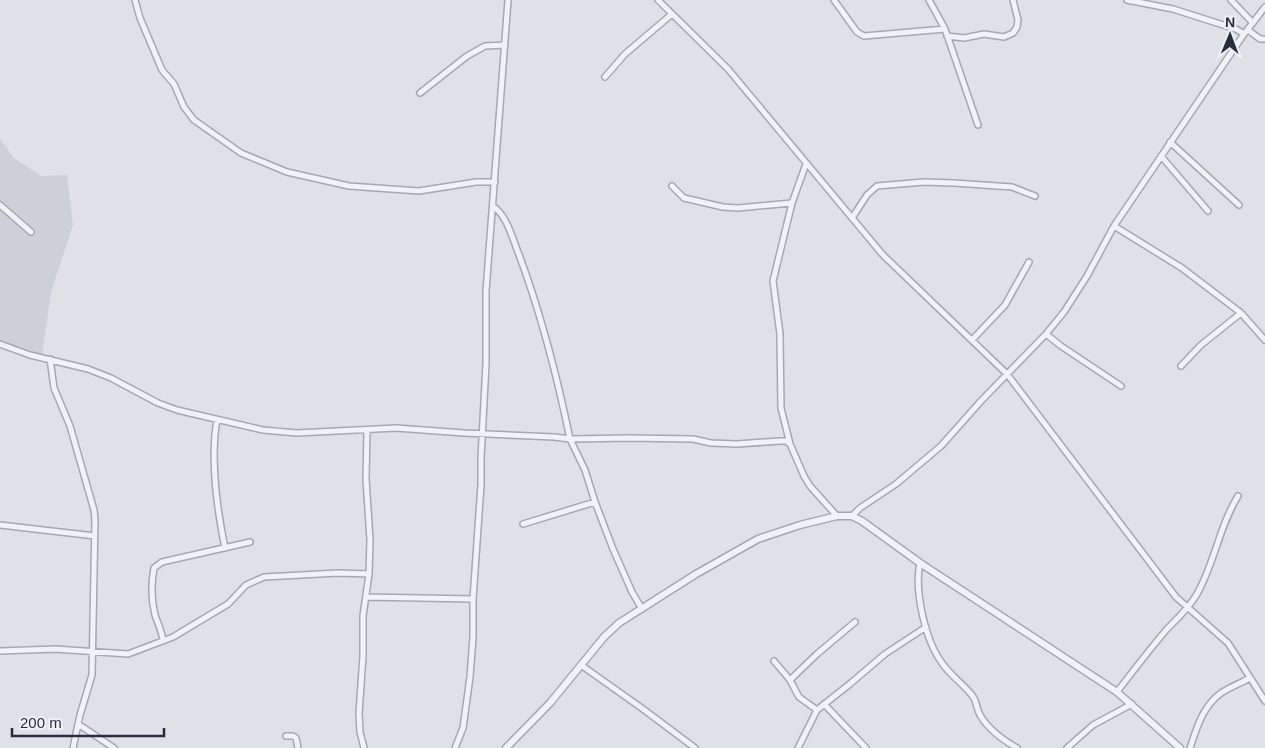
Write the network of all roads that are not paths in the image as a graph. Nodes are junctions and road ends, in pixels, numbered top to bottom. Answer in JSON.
{"nodes":[{"id":1,"x":135,"y":0,"type":"edge"},
{"id":2,"x":508,"y":0,"type":"edge"},
{"id":3,"x":658,"y":0,"type":"edge"},
{"id":4,"x":834,"y":0,"type":"edge"},
{"id":5,"x":929,"y":0,"type":"edge"},
{"id":6,"x":1013,"y":0,"type":"edge"},
{"id":7,"x":1127,"y":0,"type":"edge"},
{"id":8,"x":1231,"y":0,"type":"edge"},
{"id":9,"x":1265,"y":7,"type":"edge"},
{"id":10,"x":672,"y":14,"type":"junction"},
{"id":11,"x":1253,"y":23,"type":"junction"},
{"id":12,"x":945,"y":30,"type":"junction"},
{"id":13,"x":1246,"y":32,"type":"junction"},
{"id":14,"x":947,"y":36,"type":"junction"},
{"id":15,"x":1265,"y":39,"type":"edge"},
{"id":16,"x":505,"y":44,"type":"junction"},
{"id":17,"x":605,"y":77,"type":"dead end"},
{"id":18,"x":420,"y":93,"type":"dead end"},
{"id":19,"x":978,"y":125,"type":"dead end"},
{"id":20,"x":1170,"y":142,"type":"junction"},
{"id":21,"x":1161,"y":156,"type":"junction"},
{"id":22,"x":806,"y":164,"type":"junction"},
{"id":23,"x":495,"y":182,"type":"junction"},
{"id":24,"x":672,"y":186,"type":"dead end"},
{"id":25,"x":1035,"y":196,"type":"dead end"},
{"id":26,"x":792,"y":203,"type":"junction"},
{"id":27,"x":0,"y":204,"type":"edge"},
{"id":28,"x":1239,"y":205,"type":"dead end"},
{"id":29,"x":493,"y":206,"type":"junction"},
{"id":30,"x":1208,"y":211,"type":"dead end"},
{"id":31,"x":852,"y":218,"type":"junction"},
{"id":32,"x":1114,"y":226,"type":"junction"},
{"id":33,"x":31,"y":232,"type":"dead end"},
{"id":34,"x":1029,"y":262,"type":"dead end"},
{"id":35,"x":1241,"y":313,"type":"junction"},
{"id":36,"x":1046,"y":334,"type":"junction"},
{"id":37,"x":972,"y":340,"type":"junction"},
{"id":38,"x":1265,"y":340,"type":"edge"},
{"id":39,"x":0,"y":344,"type":"edge"},
{"id":40,"x":50,"y":359,"type":"junction"},
{"id":41,"x":1181,"y":366,"type":"dead end"},
{"id":42,"x":1007,"y":374,"type":"junction"},
{"id":43,"x":1121,"y":386,"type":"dead end"},
{"id":44,"x":217,"y":420,"type":"junction"},
{"id":45,"x":367,"y":430,"type":"junction"},
{"id":46,"x":482,"y":433,"type":"junction"},
{"id":47,"x":570,"y":439,"type":"junction"},
{"id":48,"x":790,"y":444,"type":"junction"},
{"id":49,"x":1238,"y":496,"type":"dead end"},
{"id":50,"x":595,"y":502,"type":"junction"},
{"id":51,"x":837,"y":516,"type":"junction"},
{"id":52,"x":852,"y":516,"type":"junction"},
{"id":53,"x":523,"y":524,"type":"dead end"},
{"id":54,"x":0,"y":525,"type":"edge"},
{"id":55,"x":95,"y":536,"type":"junction"},
{"id":56,"x":250,"y":542,"type":"dead end"},
{"id":57,"x":224,"y":548,"type":"junction"},
{"id":58,"x":920,"y":563,"type":"junction"},
{"id":59,"x":369,"y":574,"type":"junction"},
{"id":60,"x":366,"y":597,"type":"junction"},
{"id":61,"x":473,"y":599,"type":"junction"},
{"id":62,"x":1188,"y":608,"type":"junction"},
{"id":63,"x":642,"y":609,"type":"junction"},
{"id":64,"x":856,"y":622,"type":"dead end"},
{"id":65,"x":926,"y":627,"type":"junction"},
{"id":66,"x":163,"y":641,"type":"junction"},
{"id":67,"x":0,"y":651,"type":"edge"},
{"id":68,"x":92,"y":651,"type":"junction"},
{"id":69,"x":774,"y":661,"type":"dead end"},
{"id":70,"x":581,"y":665,"type":"junction"},
{"id":71,"x":1250,"y":678,"type":"junction"},
{"id":72,"x":790,"y":680,"type":"junction"},
{"id":73,"x":1117,"y":692,"type":"junction"},
{"id":74,"x":1265,"y":701,"type":"edge"},
{"id":75,"x":824,"y":704,"type":"junction"},
{"id":76,"x":1132,"y":704,"type":"junction"},
{"id":77,"x":817,"y":710,"type":"junction"},
{"id":78,"x":78,"y":724,"type":"junction"},
{"id":79,"x":286,"y":736,"type":"dead end"},
{"id":80,"x":73,"y":748,"type":"edge"},
{"id":81,"x":114,"y":748,"type":"edge"},
{"id":82,"x":298,"y":748,"type":"edge"},
{"id":83,"x":364,"y":748,"type":"edge"},
{"id":84,"x":454,"y":748,"type":"edge"},
{"id":85,"x":506,"y":748,"type":"edge"},
{"id":86,"x":694,"y":748,"type":"edge"},
{"id":87,"x":798,"y":748,"type":"edge"},
{"id":88,"x":866,"y":748,"type":"edge"},
{"id":89,"x":1017,"y":748,"type":"edge"},
{"id":90,"x":1068,"y":748,"type":"edge"},
{"id":91,"x":1180,"y":748,"type":"edge"},
{"id":92,"x":1190,"y":748,"type":"edge"}],
"edges":[{"from":1,"to":23,"type":"street"},
{"from":2,"to":16,"type":"street"},
{"from":3,"to":10,"type":"street"},
{"from":4,"to":12,"type":"street"},
{"from":5,"to":12,"type":"street"},
{"from":6,"to":14,"type":"street"},
{"from":7,"to":13,"type":"street"},
{"from":8,"to":11,"type":"street"},
{"from":9,"to":11,"type":"street"},
{"from":10,"to":17,"type":"street"},
{"from":10,"to":22,"type":"street"},
{"from":11,"to":13,"type":"street"},
{"from":12,"to":14,"type":"street"},
{"from":13,"to":15,"type":"street"},
{"from":13,"to":20,"type":"street"},
{"from":14,"to":19,"type":"street"},
{"from":16,"to":18,"type":"street"},
{"from":16,"to":23,"type":"street"},
{"from":20,"to":21,"type":"street"},
{"from":20,"to":28,"type":"street"},
{"from":21,"to":30,"type":"street"},
{"from":21,"to":32,"type":"street"},
{"from":22,"to":26,"type":"street"},
{"from":22,"to":31,"type":"street"},
{"from":23,"to":29,"type":"street"},
{"from":24,"to":26,"type":"street"},
{"from":25,"to":31,"type":"street"},
{"from":26,"to":48,"type":"street"},
{"from":27,"to":33,"type":"street"},
{"from":29,"to":46,"type":"street"},
{"from":29,"to":47,"type":"street"},
{"from":31,"to":37,"type":"street"},
{"from":32,"to":35,"type":"street"},
{"from":32,"to":36,"type":"street"},
{"from":34,"to":37,"type":"street"},
{"from":35,"to":38,"type":"street"},
{"from":35,"to":41,"type":"street"},
{"from":36,"to":42,"type":"street"},
{"from":36,"to":43,"type":"street"},
{"from":37,"to":42,"type":"street"},
{"from":39,"to":40,"type":"street"},
{"from":40,"to":44,"type":"street"},
{"from":40,"to":55,"type":"street"},
{"from":42,"to":52,"type":"street"},
{"from":42,"to":62,"type":"street"},
{"from":44,"to":45,"type":"street"},
{"from":44,"to":57,"type":"street"},
{"from":45,"to":46,"type":"street"},
{"from":45,"to":59,"type":"street"},
{"from":46,"to":47,"type":"street"},
{"from":46,"to":61,"type":"street"},
{"from":47,"to":48,"type":"street"},
{"from":47,"to":50,"type":"street"},
{"from":48,"to":51,"type":"street"},
{"from":49,"to":62,"type":"street"},
{"from":50,"to":53,"type":"street"},
{"from":50,"to":63,"type":"street"},
{"from":51,"to":52,"type":"street"},
{"from":51,"to":63,"type":"street"},
{"from":52,"to":58,"type":"street"},
{"from":54,"to":55,"type":"street"},
{"from":55,"to":68,"type":"street"},
{"from":56,"to":57,"type":"street"},
{"from":57,"to":66,"type":"street"},
{"from":58,"to":65,"type":"street"},
{"from":58,"to":73,"type":"street"},
{"from":59,"to":60,"type":"street"},
{"from":59,"to":66,"type":"street"},
{"from":60,"to":61,"type":"street"},
{"from":60,"to":83,"type":"street"},
{"from":61,"to":84,"type":"street"},
{"from":62,"to":71,"type":"street"},
{"from":62,"to":73,"type":"street"},
{"from":63,"to":70,"type":"street"},
{"from":64,"to":72,"type":"street"},
{"from":65,"to":75,"type":"street"},
{"from":65,"to":89,"type":"street"},
{"from":66,"to":68,"type":"street"},
{"from":67,"to":68,"type":"street"},
{"from":68,"to":78,"type":"street"},
{"from":69,"to":72,"type":"street"},
{"from":70,"to":85,"type":"street"},
{"from":70,"to":86,"type":"street"},
{"from":71,"to":74,"type":"street"},
{"from":71,"to":92,"type":"street"},
{"from":72,"to":77,"type":"street"},
{"from":73,"to":76,"type":"street"},
{"from":75,"to":77,"type":"street"},
{"from":75,"to":88,"type":"street"},
{"from":76,"to":90,"type":"street"},
{"from":76,"to":91,"type":"street"},
{"from":77,"to":87,"type":"street"},
{"from":78,"to":80,"type":"street"},
{"from":78,"to":81,"type":"street"},
{"from":79,"to":82,"type":"street"}]}
